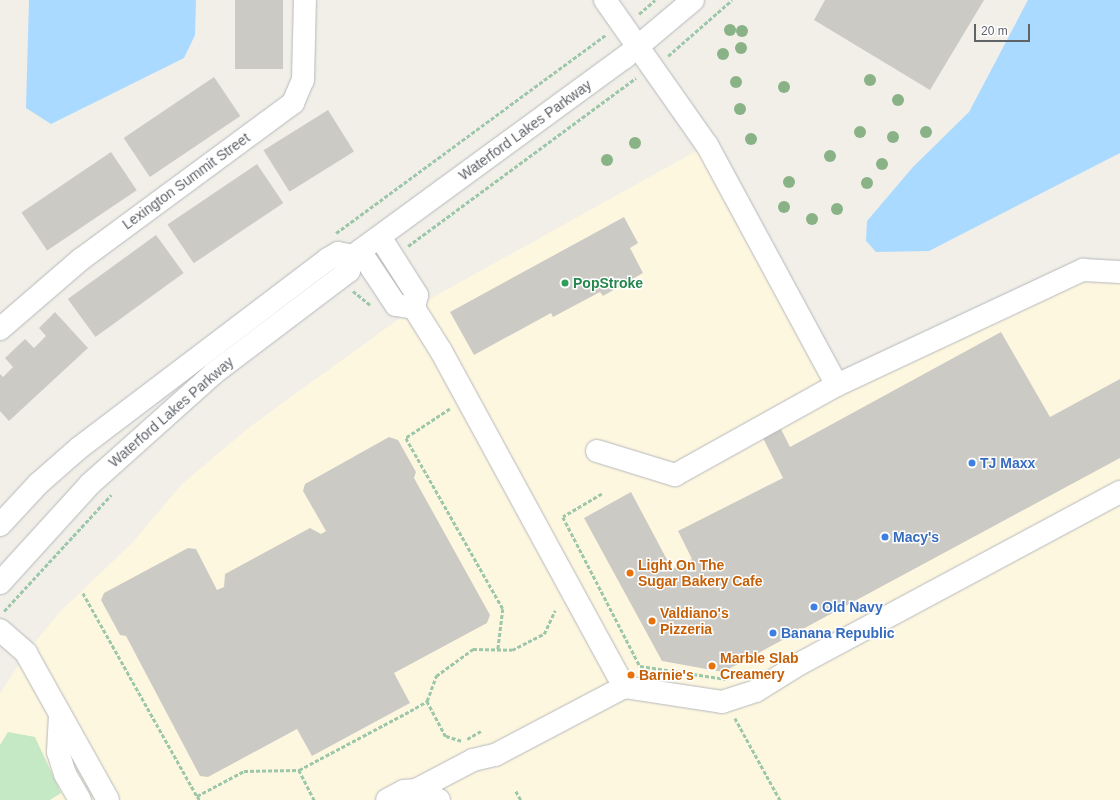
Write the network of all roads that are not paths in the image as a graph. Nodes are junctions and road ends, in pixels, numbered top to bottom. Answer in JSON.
{"nodes":[{"id":1,"x":305,"y":0,"type":"edge"},
{"id":2,"x":605,"y":0,"type":"edge"},
{"id":3,"x":693,"y":0,"type":"edge"},
{"id":4,"x":638,"y":47,"type":"junction"},
{"id":5,"x":380,"y":237,"type":"junction"},
{"id":6,"x":357,"y":254,"type":"junction"},
{"id":7,"x":1120,"y":272,"type":"edge"},
{"id":8,"x":414,"y":308,"type":"junction"},
{"id":9,"x":0,"y":329,"type":"edge"},
{"id":10,"x":837,"y":385,"type":"junction"},
{"id":11,"x":597,"y":451,"type":"dead end"},
{"id":12,"x":1120,"y":492,"type":"edge"},
{"id":13,"x":0,"y":525,"type":"edge"},
{"id":14,"x":0,"y":583,"type":"edge"},
{"id":15,"x":0,"y":630,"type":"edge"},
{"id":16,"x":624,"y":686,"type":"junction"},
{"id":17,"x":60,"y":714,"type":"junction"},
{"id":18,"x":416,"y":790,"type":"junction"},
{"id":19,"x":80,"y":800,"type":"edge"},
{"id":20,"x":108,"y":800,"type":"edge"},
{"id":21,"x":387,"y":800,"type":"edge"},
{"id":22,"x":439,"y":800,"type":"edge"}],
"edges":[{"from":1,"to":9,"type":"street","name":"Lexington Summit Street"},
{"from":2,"to":4,"type":"street"},
{"from":3,"to":4,"type":"street","name":"Waterford Lakes Parkway"},
{"from":4,"to":5,"type":"street","name":"Waterford Lakes Parkway"},
{"from":4,"to":10,"type":"street"},
{"from":5,"to":6,"type":"street","name":"Waterford Lakes Parkway"},
{"from":5,"to":8,"type":"street"},
{"from":6,"to":8,"type":"street"},
{"from":6,"to":13,"type":"street","name":"Waterford Lakes Parkway"},
{"from":6,"to":14,"type":"street","name":"Waterford Lakes Parkway"},
{"from":7,"to":10,"type":"street"},
{"from":8,"to":16,"type":"street"},
{"from":10,"to":11,"type":"street"},
{"from":12,"to":16,"type":"street"},
{"from":15,"to":17,"type":"street"},
{"from":16,"to":18,"type":"street"},
{"from":17,"to":19,"type":"street"},
{"from":17,"to":20,"type":"street"},
{"from":18,"to":21,"type":"street"},
{"from":18,"to":22,"type":"street"}]}
